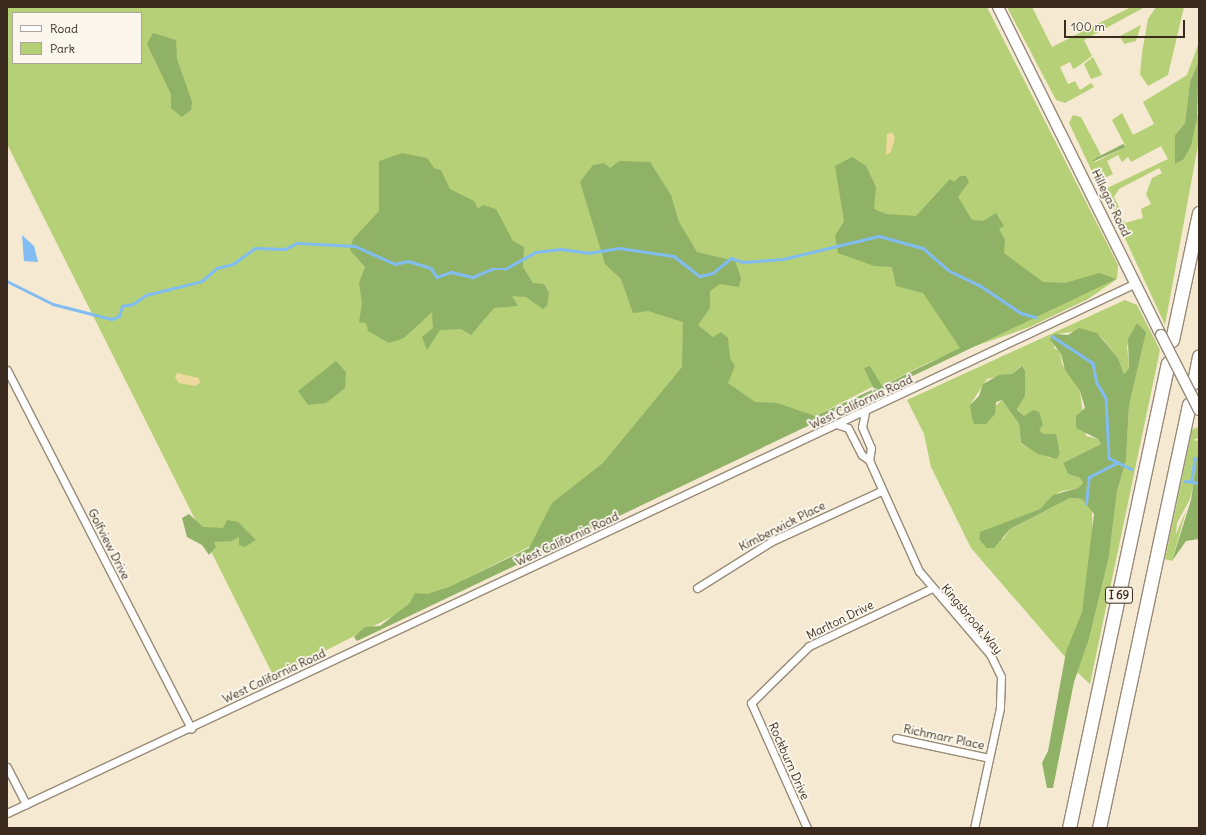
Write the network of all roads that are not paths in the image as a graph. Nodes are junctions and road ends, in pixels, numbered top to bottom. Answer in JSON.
{"nodes":[{"id":1,"x":998,"y":7,"type":"edge"},
{"id":2,"x":1199,"y":213,"type":"edge"},
{"id":3,"x":1136,"y":283,"type":"junction"},
{"id":4,"x":1172,"y":340,"type":"dead end"},
{"id":5,"x":1199,"y":356,"type":"edge"},
{"id":6,"x":1168,"y":363,"type":"dead end"},
{"id":7,"x":7,"y":370,"type":"edge"},
{"id":8,"x":1194,"y":382,"type":"dead end"},
{"id":9,"x":1194,"y":407,"type":"edge"},
{"id":10,"x":865,"y":412,"type":"junction"},
{"id":11,"x":839,"y":425,"type":"junction"},
{"id":12,"x":869,"y":460,"type":"junction"},
{"id":13,"x":881,"y":491,"type":"junction"},
{"id":14,"x":697,"y":588,"type":"dead end"},
{"id":15,"x":932,"y":588,"type":"junction"},
{"id":16,"x":751,"y":703,"type":"joint"},
{"id":17,"x":190,"y":728,"type":"junction"},
{"id":18,"x":896,"y":738,"type":"dead end"},
{"id":19,"x":989,"y":758,"type":"junction"},
{"id":20,"x":7,"y":767,"type":"edge"},
{"id":21,"x":26,"y":804,"type":"junction"},
{"id":22,"x":7,"y":813,"type":"edge"},
{"id":23,"x":807,"y":828,"type":"edge"},
{"id":24,"x":974,"y":828,"type":"edge"},
{"id":25,"x":1070,"y":828,"type":"edge"},
{"id":26,"x":1099,"y":828,"type":"edge"}],
"edges":[{"from":1,"to":3,"type":"main road","name":"Hillegas Road"},
{"from":2,"to":4,"type":"highway"},
{"from":3,"to":9,"type":"main road","name":"Hillegas Road","bridge":true},
{"from":3,"to":10,"type":"street","name":"West California Road"},
{"from":5,"to":8,"type":"highway"},
{"from":6,"to":25,"type":"highway","number":"I 69"},
{"from":7,"to":17,"type":"street","name":"Golfview Drive"},
{"from":9,"to":26,"type":"highway","number":"I 69"},
{"from":10,"to":11,"type":"street","name":"West California Road"},
{"from":10,"to":12,"type":"street","name":"Kingsbrook Way"},
{"from":11,"to":12,"type":"street","name":"Kingsbrook Way"},
{"from":11,"to":17,"type":"street","name":"West California Road"},
{"from":12,"to":13,"type":"street","name":"Kingsbrook Way"},
{"from":13,"to":14,"type":"street","name":"Kimberwick Place"},
{"from":13,"to":15,"type":"street","name":"Kingsbrook Way"},
{"from":15,"to":16,"type":"street","name":"Marlton Drive"},
{"from":15,"to":19,"type":"street","name":"Kingsbrook Way"},
{"from":16,"to":23,"type":"street","name":"Rockburn Drive"},
{"from":17,"to":21,"type":"street","name":"West California Road"},
{"from":18,"to":19,"type":"street","name":"Richmarr Place"},
{"from":19,"to":24,"type":"street","name":"Kingsbrook Way"},
{"from":20,"to":21,"type":"street"},
{"from":21,"to":22,"type":"street","name":"West California Road"}]}
